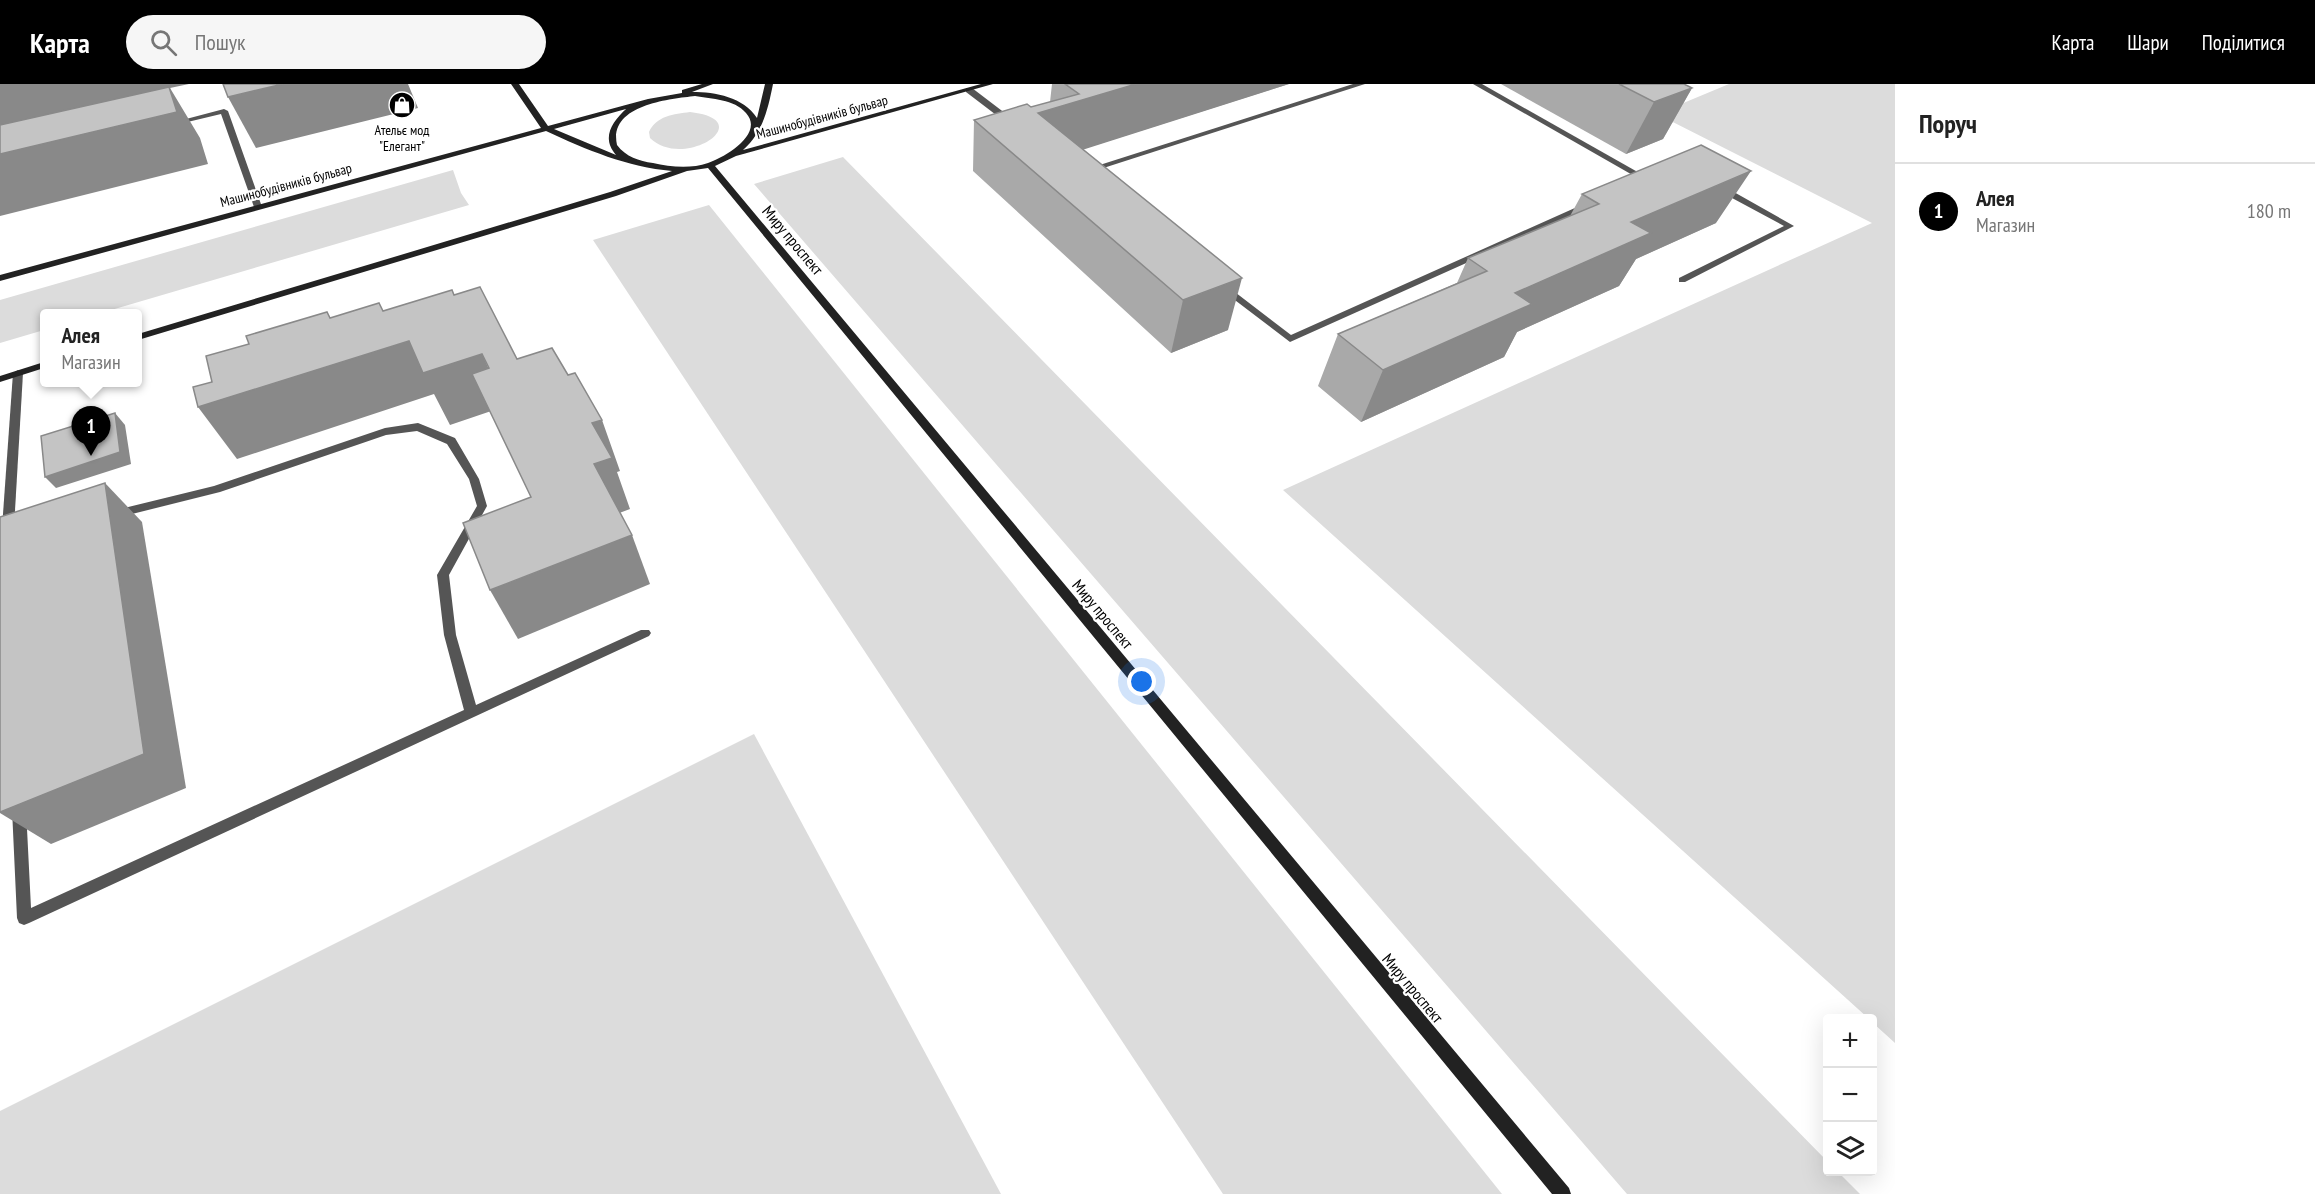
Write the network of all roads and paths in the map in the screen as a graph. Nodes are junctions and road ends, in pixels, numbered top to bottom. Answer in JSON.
{"nodes":[{"id":1,"x":515,"y":84,"type":"edge"},
{"id":2,"x":710,"y":84,"type":"edge"},
{"id":3,"x":769,"y":84,"type":"edge"},
{"id":4,"x":989,"y":84,"type":"edge"},
{"id":5,"x":1361,"y":84,"type":"edge"},
{"id":6,"x":1478,"y":84,"type":"edge"},
{"id":7,"x":969,"y":90,"type":"junction"},
{"id":8,"x":671,"y":96,"type":"junction"},
{"id":9,"x":648,"y":100,"type":"junction"},
{"id":10,"x":234,"y":108,"type":"edge"},
{"id":11,"x":224,"y":111,"type":"junction"},
{"id":12,"x":1015,"y":124,"type":"edge"},
{"id":13,"x":168,"y":125,"type":"edge"},
{"id":14,"x":545,"y":128,"type":"junction"},
{"id":15,"x":754,"y":134,"type":"junction"},
{"id":16,"x":731,"y":156,"type":"junction"},
{"id":17,"x":639,"y":164,"type":"junction"},
{"id":18,"x":710,"y":166,"type":"junction"},
{"id":19,"x":685,"y":169,"type":"junction"},
{"id":20,"x":1088,"y":180,"type":"edge"},
{"id":21,"x":1636,"y":183,"type":"edge"},
{"id":22,"x":1710,"y":183,"type":"edge"},
{"id":23,"x":1594,"y":202,"type":"edge"},
{"id":24,"x":258,"y":207,"type":"junction"},
{"id":25,"x":0,"y":278,"type":"edge"},
{"id":26,"x":1682,"y":280,"type":"dead end"},
{"id":27,"x":1216,"y":282,"type":"edge"},
{"id":28,"x":142,"y":336,"type":"edge"},
{"id":29,"x":40,"y":367,"type":"edge"},
{"id":30,"x":18,"y":374,"type":"junction"},
{"id":31,"x":0,"y":379,"type":"edge"},
{"id":32,"x":100,"y":518,"type":"edge"},
{"id":33,"x":19,"y":537,"type":"edge"},
{"id":34,"x":645,"y":633,"type":"dead end"},
{"id":35,"x":471,"y":711,"type":"junction"},
{"id":36,"x":18,"y":800,"type":"edge"},
{"id":37,"x":1563,"y":1194,"type":"edge"}],
"edges":[{"from":1,"to":14,"type":"street"},
{"from":2,"to":8,"type":"street"},
{"from":3,"to":15,"type":"street"},
{"from":4,"to":7,"type":"street","name":"Машинобудівників бульвар"},
{"from":5,"to":20,"type":"lane"},
{"from":6,"to":21,"type":"lane"},
{"from":7,"to":12,"type":"lane"},
{"from":7,"to":16,"type":"street","name":"Машинобудівників бульвар"},
{"from":8,"to":9,"type":"street","name":"Машинобудівників бульвар"},
{"from":8,"to":15,"type":"street"},
{"from":9,"to":14,"type":"street","name":"Машинобудівників бульвар"},
{"from":9,"to":17,"type":"street"},
{"from":10,"to":11,"type":"lane"},
{"from":11,"to":13,"type":"lane"},
{"from":11,"to":24,"type":"lane"},
{"from":14,"to":17,"type":"street"},
{"from":14,"to":24,"type":"street","name":"Машинобудівників бульвар"},
{"from":15,"to":16,"type":"street"},
{"from":16,"to":18,"type":"street"},
{"from":17,"to":19,"type":"street"},
{"from":18,"to":19,"type":"street"},
{"from":18,"to":37,"type":"street","name":"Миру проспект"},
{"from":19,"to":28,"type":"street"},
{"from":22,"to":26,"type":"lane"},
{"from":23,"to":27,"type":"lane"},
{"from":24,"to":25,"type":"street","name":"Машинобудівників бульвар"},
{"from":29,"to":30,"type":"street"},
{"from":30,"to":31,"type":"street"},
{"from":30,"to":33,"type":"lane"},
{"from":32,"to":35,"type":"lane"},
{"from":34,"to":35,"type":"lane"},
{"from":35,"to":36,"type":"lane"}]}
